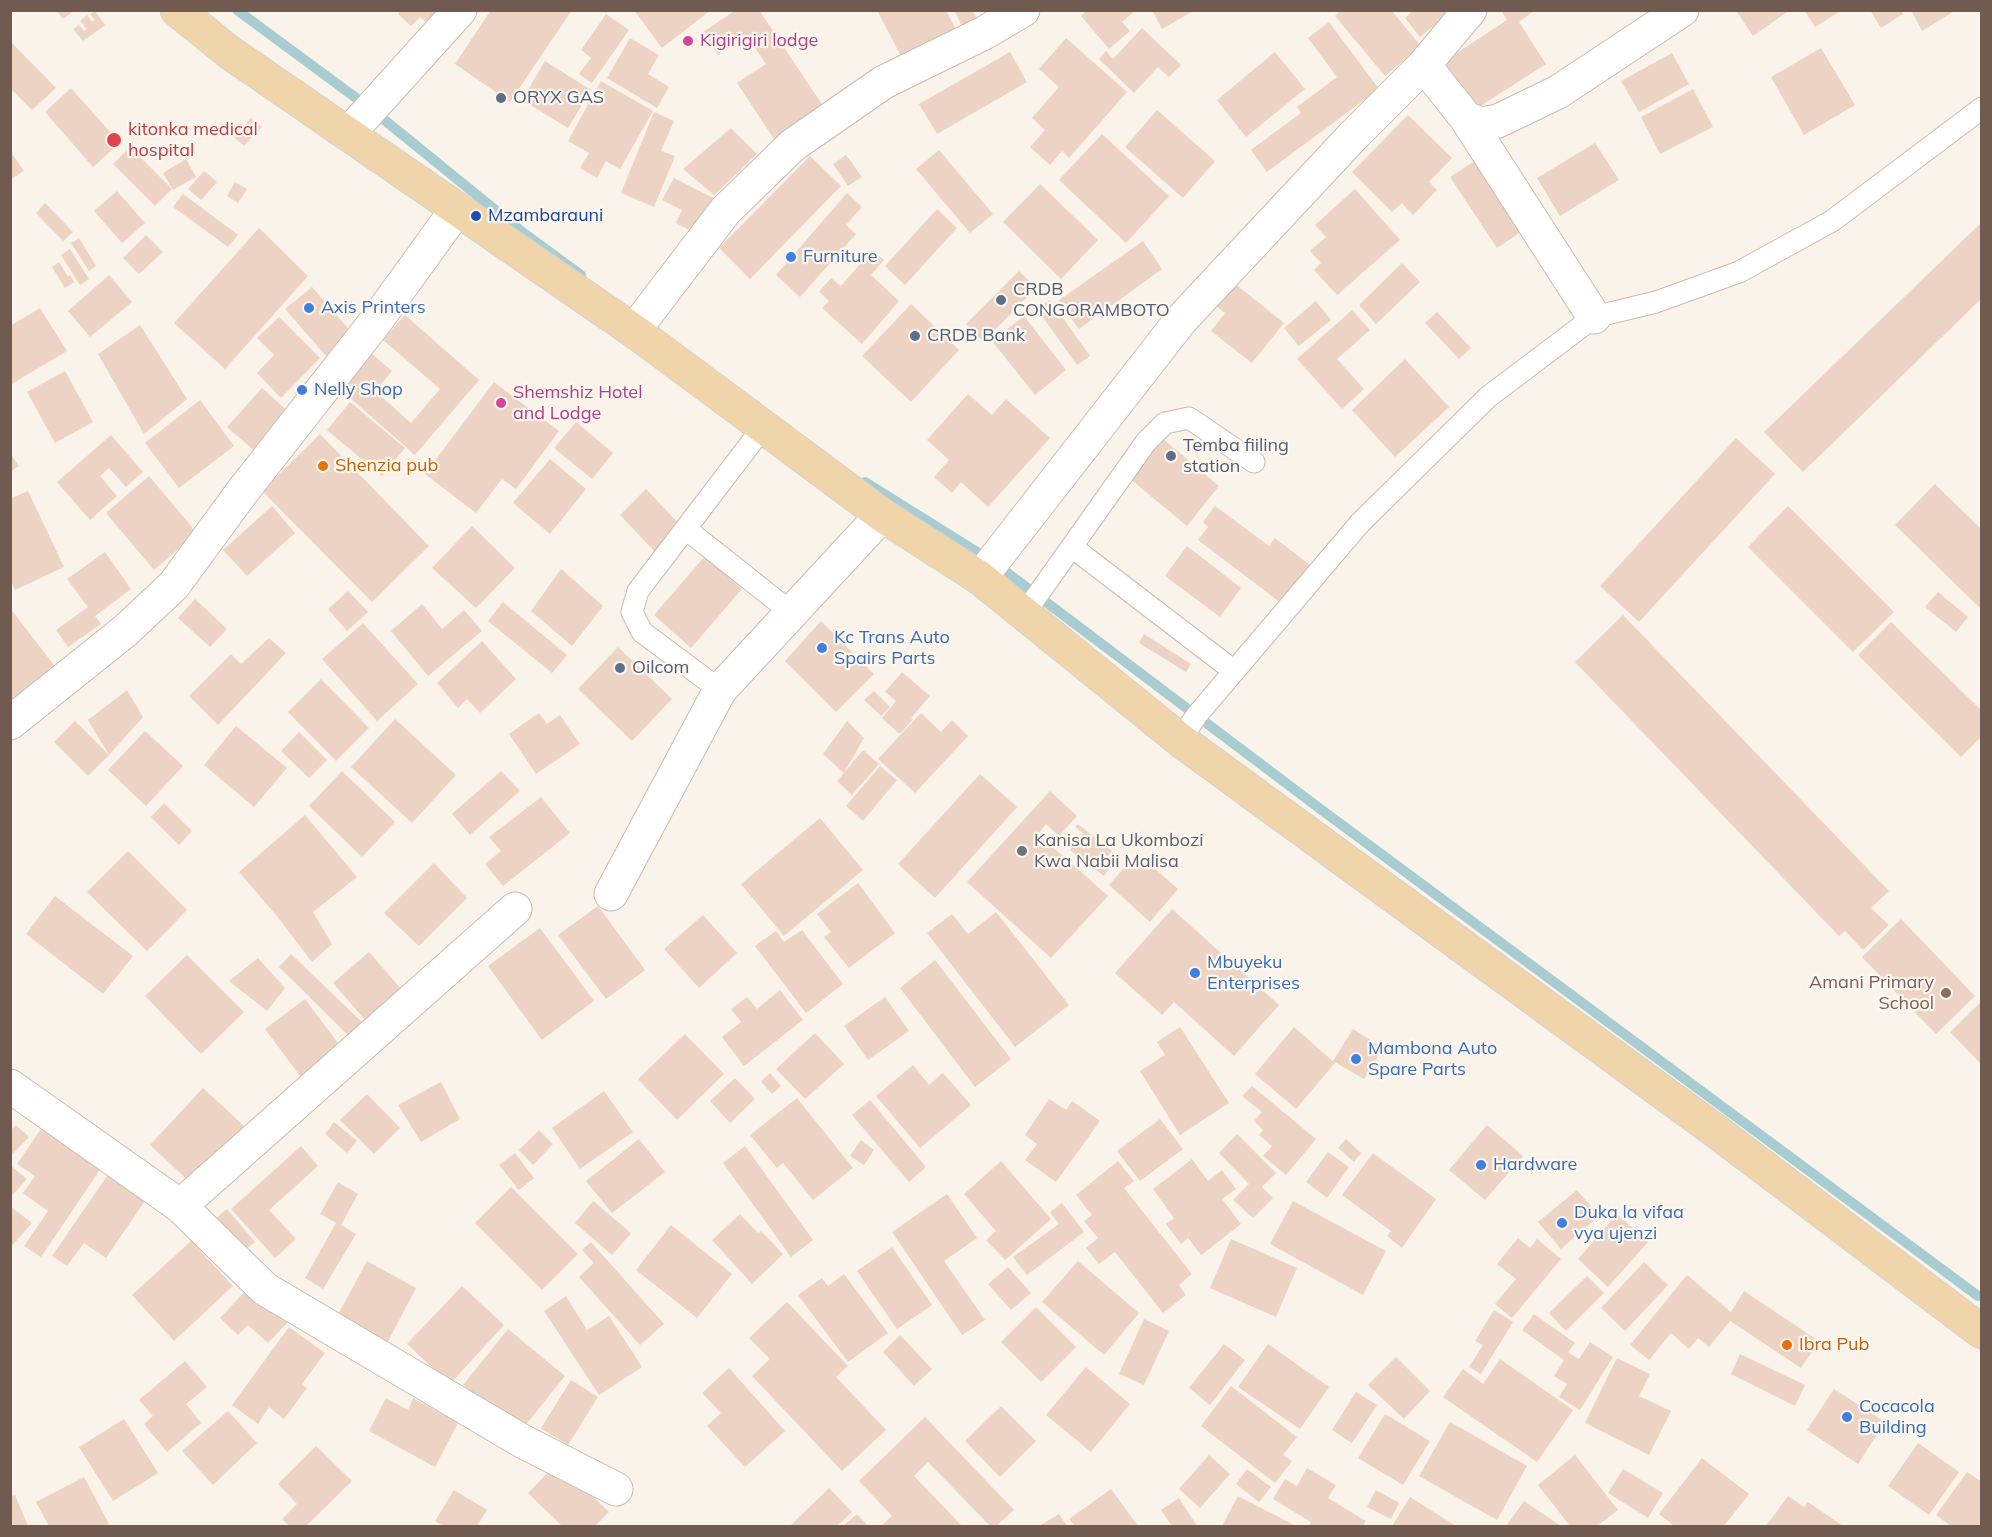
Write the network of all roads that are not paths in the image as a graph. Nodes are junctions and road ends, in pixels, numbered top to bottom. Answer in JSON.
{"nodes":[{"id":1,"x":177,"y":10,"type":"edge"},
{"id":2,"x":460,"y":10,"type":"edge"},
{"id":3,"x":1023,"y":10,"type":"edge"},
{"id":4,"x":1470,"y":10,"type":"edge"},
{"id":5,"x":1682,"y":10,"type":"edge"},
{"id":6,"x":1424,"y":65,"type":"junction"},
{"id":7,"x":1982,"y":108,"type":"edge"},
{"id":8,"x":1466,"y":118,"type":"junction"},
{"id":9,"x":348,"y":134,"type":"junction"},
{"id":10,"x":457,"y":209,"type":"junction"},
{"id":11,"x":1594,"y":317,"type":"junction"},
{"id":12,"x":637,"y":333,"type":"junction"},
{"id":13,"x":764,"y":426,"type":"junction"},
{"id":14,"x":1254,"y":462,"type":"dead end"},
{"id":15,"x":882,"y":515,"type":"junction"},
{"id":16,"x":686,"y":529,"type":"junction"},
{"id":17,"x":1072,"y":547,"type":"junction"},
{"id":18,"x":981,"y":578,"type":"junction"},
{"id":19,"x":792,"y":613,"type":"junction"},
{"id":20,"x":1024,"y":614,"type":"junction"},
{"id":21,"x":1234,"y":671,"type":"junction"},
{"id":22,"x":720,"y":690,"type":"junction"},
{"id":23,"x":10,"y":723,"type":"edge"},
{"id":24,"x":1180,"y":740,"type":"junction"},
{"id":25,"x":611,"y":894,"type":"dead end"},
{"id":26,"x":515,"y":909,"type":"dead end"},
{"id":27,"x":10,"y":1086,"type":"edge"},
{"id":28,"x":180,"y":1206,"type":"junction"},
{"id":29,"x":1982,"y":1332,"type":"edge"},
{"id":30,"x":616,"y":1489,"type":"dead end"}],
"edges":[{"from":1,"to":9,"type":"main road"},
{"from":2,"to":9,"type":"street"},
{"from":3,"to":12,"type":"street"},
{"from":4,"to":6,"type":"street"},
{"from":5,"to":8,"type":"street"},
{"from":6,"to":8,"type":"street"},
{"from":6,"to":18,"type":"street"},
{"from":7,"to":11,"type":"lane"},
{"from":8,"to":11,"type":"street"},
{"from":9,"to":10,"type":"main road"},
{"from":10,"to":12,"type":"main road"},
{"from":10,"to":23,"type":"street"},
{"from":11,"to":21,"type":"lane"},
{"from":12,"to":13,"type":"main road"},
{"from":13,"to":15,"type":"main road"},
{"from":13,"to":16,"type":"lane"},
{"from":14,"to":17,"type":"lane"},
{"from":15,"to":18,"type":"main road"},
{"from":15,"to":19,"type":"street"},
{"from":16,"to":19,"type":"lane"},
{"from":16,"to":22,"type":"lane"},
{"from":17,"to":20,"type":"lane"},
{"from":17,"to":21,"type":"lane"},
{"from":18,"to":20,"type":"main road"},
{"from":19,"to":22,"type":"street"},
{"from":20,"to":24,"type":"main road"},
{"from":21,"to":24,"type":"lane"},
{"from":22,"to":25,"type":"street"},
{"from":24,"to":29,"type":"main road"},
{"from":26,"to":28,"type":"street"},
{"from":27,"to":28,"type":"street"},
{"from":28,"to":30,"type":"street"}]}
